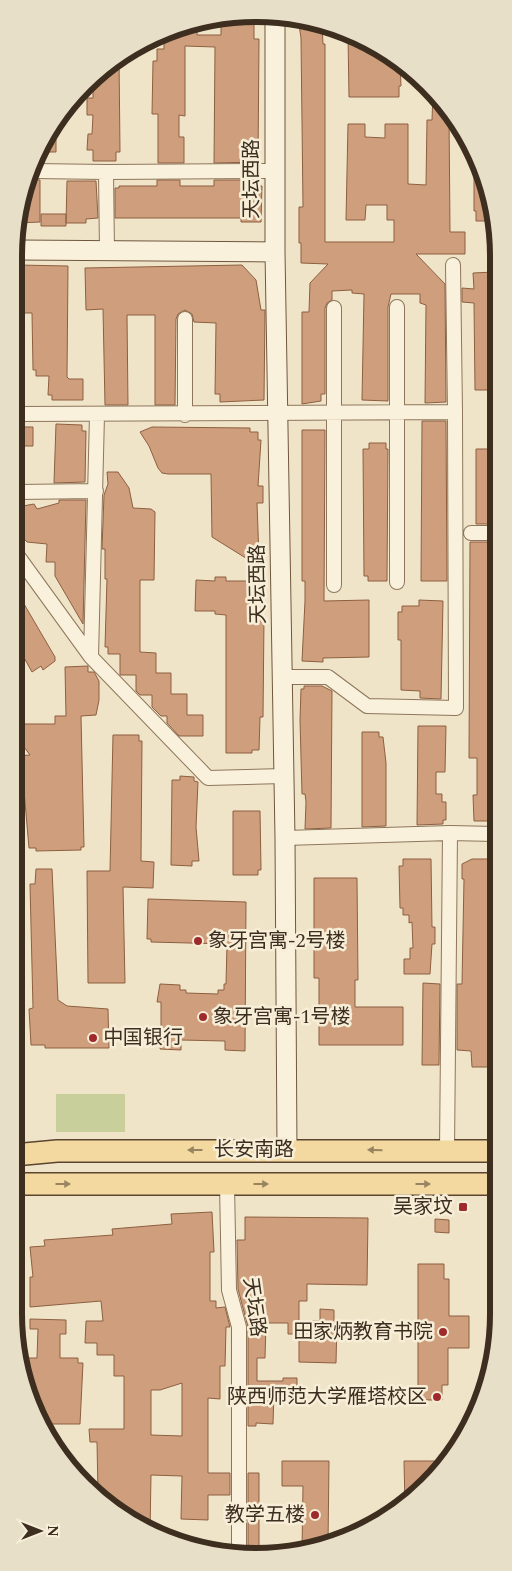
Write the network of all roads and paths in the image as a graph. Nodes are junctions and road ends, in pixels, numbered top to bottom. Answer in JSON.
{"nodes":[{"id":1,"x":275,"y":23,"type":"edge"},
{"id":2,"x":39,"y":171,"type":"edge"},
{"id":3,"x":266,"y":171,"type":"dead end"},
{"id":4,"x":106,"y":172,"type":"junction"},
{"id":5,"x":22,"y":250,"type":"edge"},
{"id":6,"x":108,"y":251,"type":"junction"},
{"id":7,"x":275,"y":252,"type":"junction"},
{"id":8,"x":453,"y":265,"type":"dead end"},
{"id":9,"x":334,"y":308,"type":"dead end"},
{"id":10,"x":397,"y":308,"type":"dead end"},
{"id":11,"x":185,"y":319,"type":"dead end"},
{"id":12,"x":455,"y":412,"type":"junction"},
{"id":13,"x":398,"y":413,"type":"junction"},
{"id":14,"x":22,"y":414,"type":"edge"},
{"id":15,"x":97,"y":414,"type":"junction"},
{"id":16,"x":185,"y":414,"type":"junction"},
{"id":17,"x":334,"y":414,"type":"junction"},
{"id":18,"x":278,"y":415,"type":"junction"},
{"id":19,"x":96,"y":491,"type":"junction"},
{"id":20,"x":22,"y":492,"type":"edge"},
{"id":21,"x":471,"y":533,"type":"dead end"},
{"id":22,"x":490,"y":533,"type":"edge"},
{"id":23,"x":22,"y":562,"type":"edge"},
{"id":24,"x":397,"y":582,"type":"dead end"},
{"id":25,"x":334,"y":585,"type":"dead end"},
{"id":26,"x":92,"y":656,"type":"junction"},
{"id":27,"x":282,"y":677,"type":"junction"},
{"id":28,"x":284,"y":776,"type":"junction"},
{"id":29,"x":450,"y":833,"type":"junction"},
{"id":30,"x":490,"y":834,"type":"edge"},
{"id":31,"x":285,"y":838,"type":"junction"},
{"id":32,"x":22,"y":1149,"type":"edge"},
{"id":33,"x":287,"y":1150,"type":"junction"},
{"id":34,"x":57,"y":1151,"type":"junction"},
{"id":35,"x":447,"y":1151,"type":"junction"},
{"id":36,"x":490,"y":1151,"type":"edge"},
{"id":37,"x":22,"y":1154,"type":"edge"},
{"id":38,"x":22,"y":1184,"type":"edge"},
{"id":39,"x":227,"y":1184,"type":"junction"},
{"id":40,"x":490,"y":1184,"type":"edge"},
{"id":41,"x":239,"y":1548,"type":"edge"}],
"edges":[{"from":1,"to":7,"type":"street","name":"天坛西路"},
{"from":2,"to":4,"type":"street"},
{"from":3,"to":4,"type":"street"},
{"from":4,"to":6,"type":"street"},
{"from":5,"to":6,"type":"street"},
{"from":6,"to":7,"type":"street"},
{"from":7,"to":18,"type":"street","name":"天坛西路"},
{"from":8,"to":12,"type":"street"},
{"from":9,"to":17,"type":"street"},
{"from":10,"to":13,"type":"street"},
{"from":11,"to":16,"type":"street"},
{"from":12,"to":13,"type":"street"},
{"from":12,"to":27,"type":"street"},
{"from":13,"to":17,"type":"street"},
{"from":13,"to":24,"type":"street"},
{"from":14,"to":15,"type":"street"},
{"from":15,"to":16,"type":"street"},
{"from":15,"to":19,"type":"street"},
{"from":16,"to":18,"type":"street"},
{"from":17,"to":18,"type":"street"},
{"from":17,"to":25,"type":"street"},
{"from":18,"to":27,"type":"street","name":"天坛西路"},
{"from":19,"to":20,"type":"street"},
{"from":19,"to":26,"type":"street"},
{"from":21,"to":22,"type":"street"},
{"from":23,"to":26,"type":"street"},
{"from":26,"to":28,"type":"street"},
{"from":27,"to":28,"type":"street","name":"天坛西路"},
{"from":28,"to":31,"type":"street","name":"天坛西路"},
{"from":29,"to":30,"type":"street"},
{"from":29,"to":31,"type":"street"},
{"from":29,"to":35,"type":"street"},
{"from":31,"to":33,"type":"street","name":"天坛西路"},
{"from":32,"to":34,"type":"street"},
{"from":33,"to":34,"type":"main road","name":"长安南路","one_way":true},
{"from":35,"to":33,"type":"main road","name":"长安南路","one_way":true},
{"from":34,"to":37,"type":"main road","name":"长安南路"},
{"from":35,"to":36,"type":"main road","name":"长安南路"},
{"from":38,"to":39,"type":"main road","name":"长安南路","one_way":true},
{"from":39,"to":40,"type":"main road","name":"长安南路","one_way":true},
{"from":39,"to":41,"type":"street","name":"天坛路"}]}
